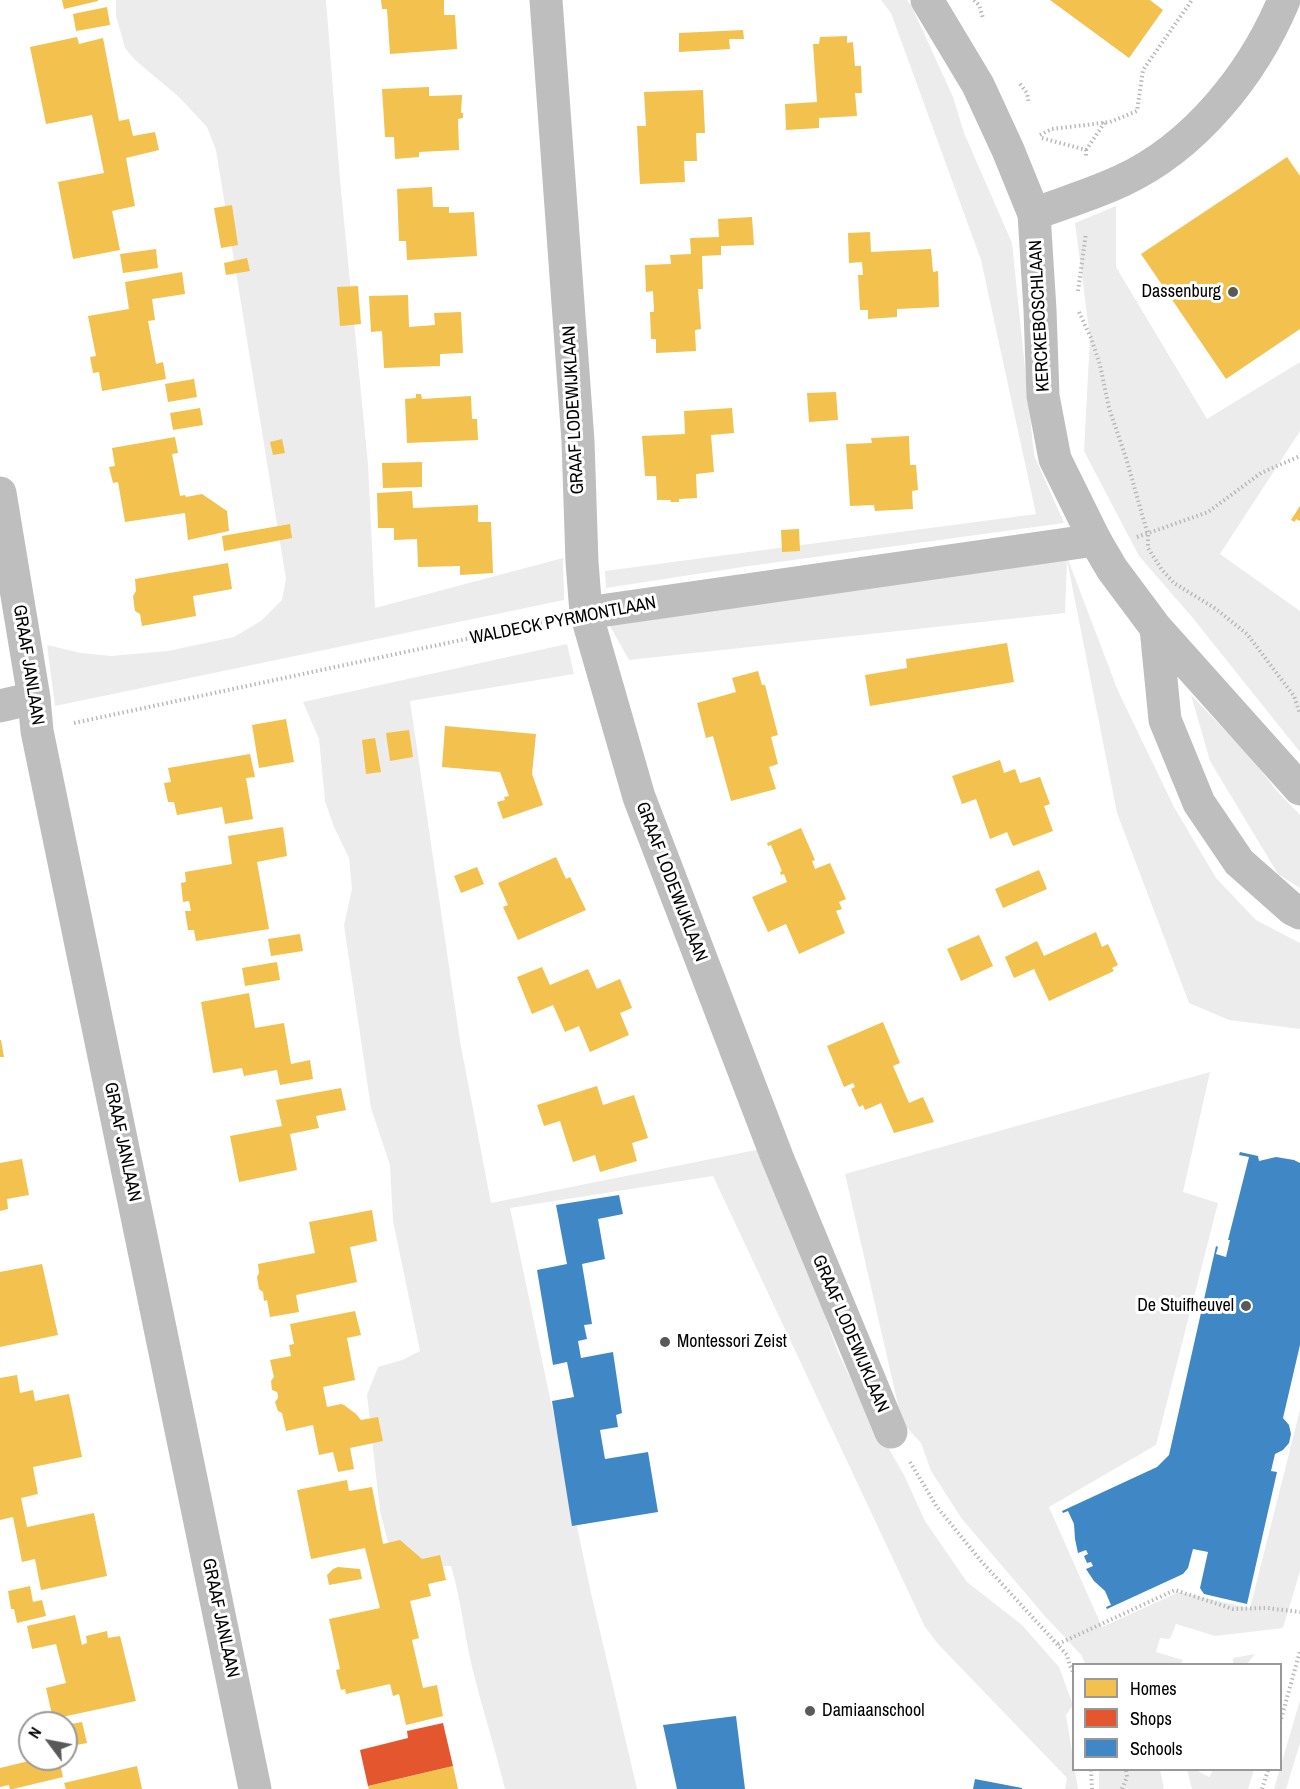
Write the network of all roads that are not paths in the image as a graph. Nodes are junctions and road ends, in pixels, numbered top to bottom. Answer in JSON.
{"nodes":[{"id":1,"x":546,"y":0,"type":"edge"},
{"id":2,"x":927,"y":0,"type":"edge"},
{"id":3,"x":1284,"y":0,"type":"edge"},
{"id":4,"x":1034,"y":214,"type":"junction"},
{"id":5,"x":0,"y":493,"type":"edge"},
{"id":6,"x":1095,"y":540,"type":"junction"},
{"id":7,"x":586,"y":613,"type":"junction"},
{"id":8,"x":1156,"y":628,"type":"junction"},
{"id":9,"x":34,"y":698,"type":"junction"},
{"id":10,"x":0,"y":706,"type":"edge"},
{"id":11,"x":1300,"y":789,"type":"edge"},
{"id":12,"x":1300,"y":913,"type":"edge"},
{"id":13,"x":891,"y":1431,"type":"road end"},
{"id":14,"x":255,"y":1789,"type":"edge"}],
"edges":[{"from":1,"to":7,"type":"street","name":"GRAAF LODEWIJKLAAN"},
{"from":2,"to":4,"type":"street","name":"KERCKEBOSCHLAAN"},
{"from":3,"to":4,"type":"street"},
{"from":4,"to":6,"type":"street","name":"KERCKEBOSCHLAAN"},
{"from":5,"to":9,"type":"street","name":"GRAAF JANLAAN"},
{"from":6,"to":7,"type":"street","name":"WALDECK PYRMONTLAAN"},
{"from":6,"to":8,"type":"street","name":"KERCKEBOSCHLAAN"},
{"from":7,"to":13,"type":"street","name":"GRAAF LODEWIJKLAAN"},
{"from":8,"to":11,"type":"street","name":"KERCKEBOSCHLAAN"},
{"from":8,"to":12,"type":"street"},
{"from":9,"to":10,"type":"street"},
{"from":9,"to":14,"type":"street","name":"GRAAF JANLAAN"}]}
